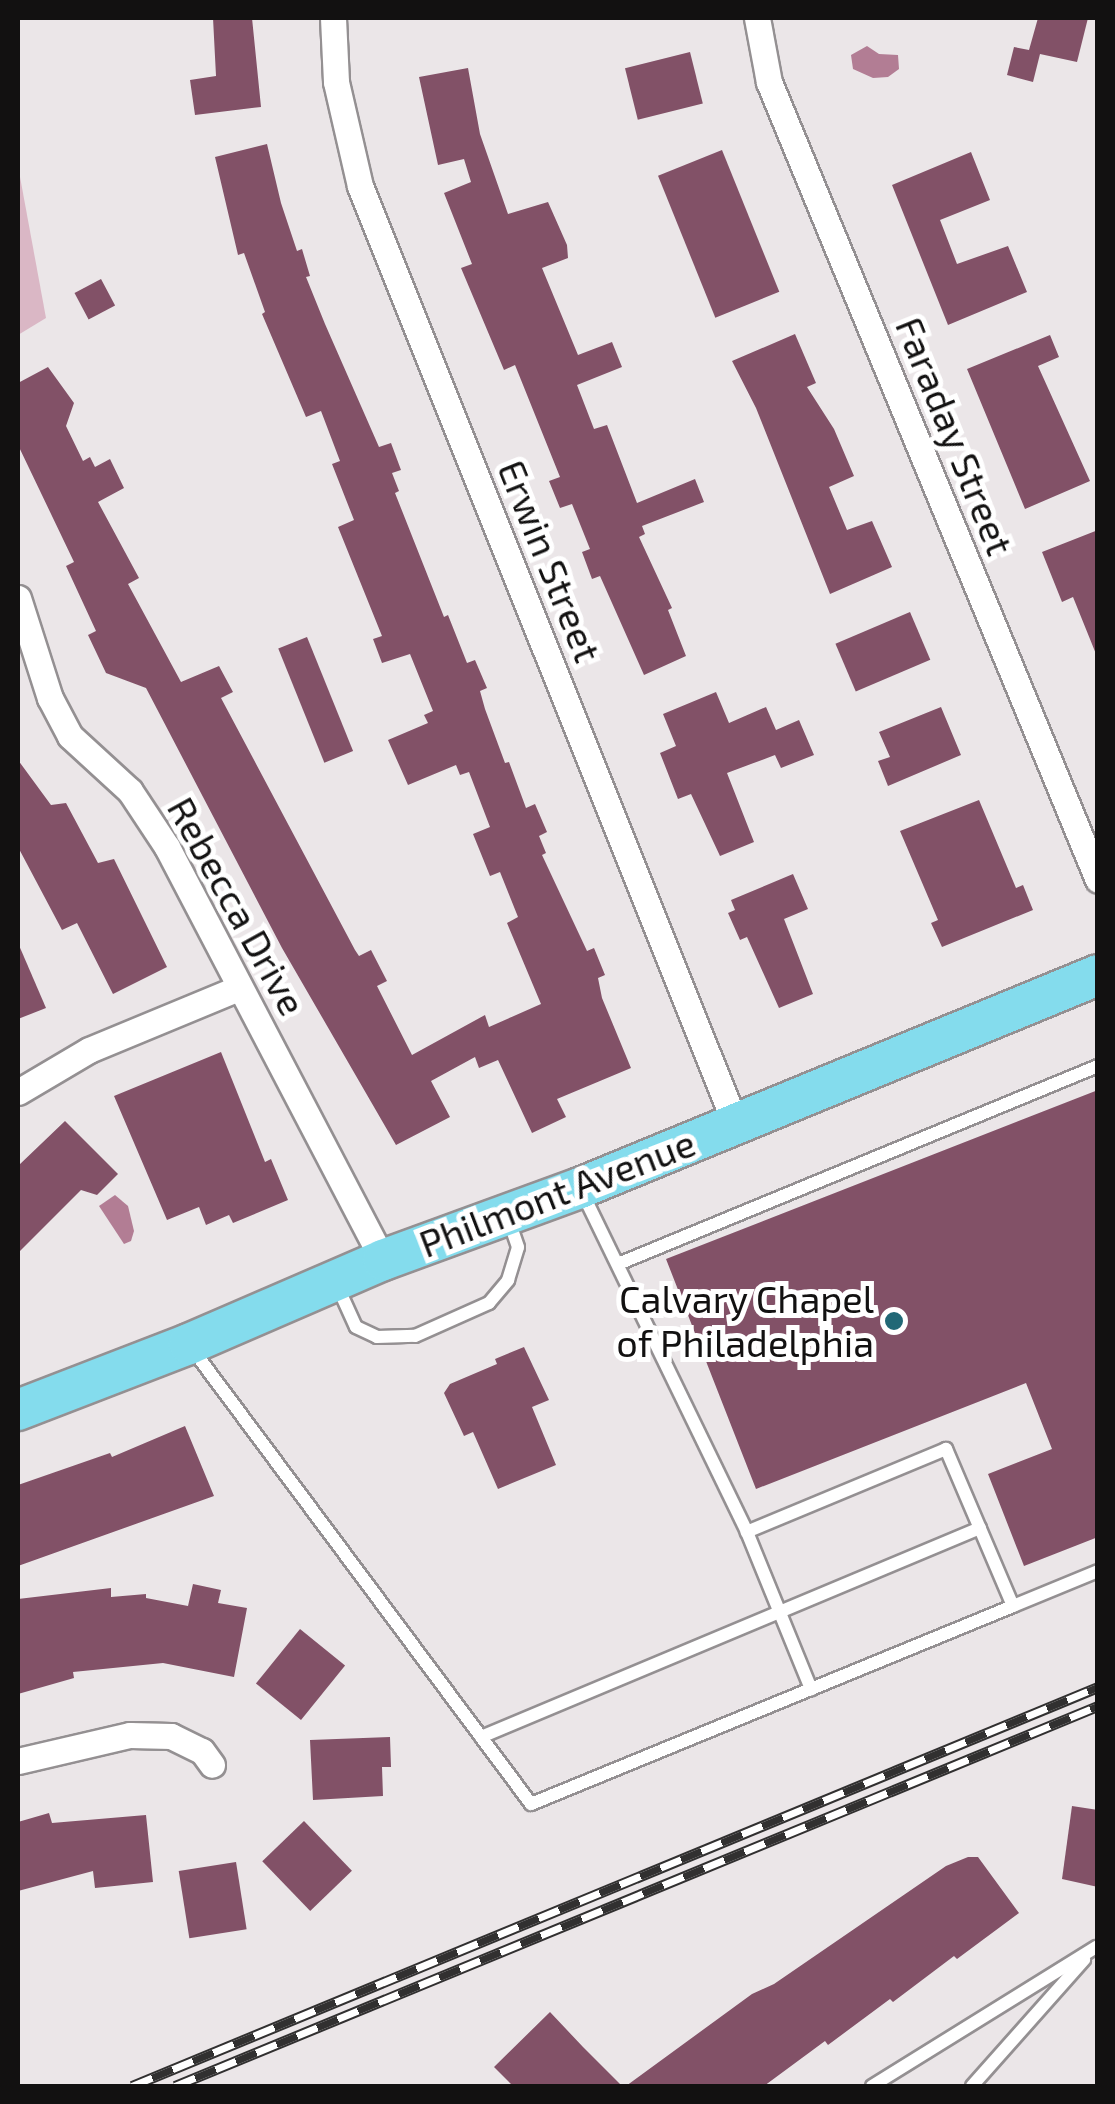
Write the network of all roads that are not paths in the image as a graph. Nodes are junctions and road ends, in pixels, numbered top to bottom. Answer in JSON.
{"nodes":[{"id":1,"x":333,"y":18,"type":"edge"},
{"id":2,"x":757,"y":18,"type":"edge"},
{"id":3,"x":18,"y":598,"type":"edge"},
{"id":4,"x":1098,"y":880,"type":"edge"},
{"id":5,"x":1098,"y":975,"type":"edge"},
{"id":6,"x":240,"y":988,"type":"junction"},
{"id":7,"x":1098,"y":1066,"type":"edge"},
{"id":8,"x":18,"y":1092,"type":"edge"},
{"id":9,"x":735,"y":1122,"type":"junction"},
{"id":10,"x":580,"y":1188,"type":"junction"},
{"id":11,"x":507,"y":1216,"type":"junction"},
{"id":12,"x":383,"y":1260,"type":"junction"},
{"id":13,"x":618,"y":1264,"type":"junction"},
{"id":14,"x":335,"y":1281,"type":"junction"},
{"id":15,"x":189,"y":1344,"type":"junction"},
{"id":16,"x":18,"y":1410,"type":"edge"},
{"id":17,"x":980,"y":1528,"type":"junction"},
{"id":18,"x":747,"y":1532,"type":"junction"},
{"id":19,"x":1098,"y":1571,"type":"edge"},
{"id":20,"x":1013,"y":1606,"type":"junction"},
{"id":21,"x":780,"y":1614,"type":"junction"},
{"id":22,"x":811,"y":1689,"type":"junction"},
{"id":23,"x":482,"y":1737,"type":"junction"},
{"id":24,"x":18,"y":1760,"type":"edge"},
{"id":25,"x":212,"y":1765,"type":"dead end"},
{"id":26,"x":872,"y":2086,"type":"edge"},
{"id":27,"x":972,"y":2086,"type":"edge"}],
"edges":[{"from":1,"to":9,"type":"street","name":"Erwin Street"},
{"from":2,"to":4,"type":"street","name":"Faraday Street"},
{"from":3,"to":6,"type":"street","name":"Rebecca Drive"},
{"from":5,"to":9,"type":"main road","name":"Philmont Avenue"},
{"from":6,"to":8,"type":"street"},
{"from":6,"to":12,"type":"street","name":"Rebecca Drive"},
{"from":7,"to":13,"type":"lane"},
{"from":9,"to":10,"type":"main road","name":"Philmont Avenue"},
{"from":10,"to":11,"type":"main road","name":"Philmont Avenue"},
{"from":10,"to":13,"type":"lane"},
{"from":11,"to":12,"type":"main road","name":"Philmont Avenue"},
{"from":11,"to":14,"type":"lane"},
{"from":12,"to":14,"type":"main road","name":"Philmont Avenue"},
{"from":13,"to":18,"type":"lane"},
{"from":14,"to":15,"type":"main road","name":"Philmont Avenue"},
{"from":15,"to":16,"type":"main road","name":"Philmont Avenue"},
{"from":15,"to":23,"type":"lane"},
{"from":17,"to":18,"type":"lane"},
{"from":17,"to":20,"type":"lane"},
{"from":17,"to":21,"type":"lane"},
{"from":18,"to":21,"type":"lane"},
{"from":19,"to":20,"type":"lane"},
{"from":20,"to":22,"type":"lane"},
{"from":21,"to":22,"type":"lane"},
{"from":21,"to":23,"type":"lane"},
{"from":22,"to":23,"type":"lane"},
{"from":24,"to":25,"type":"street"},
{"from":26,"to":27,"type":"lane"}]}
